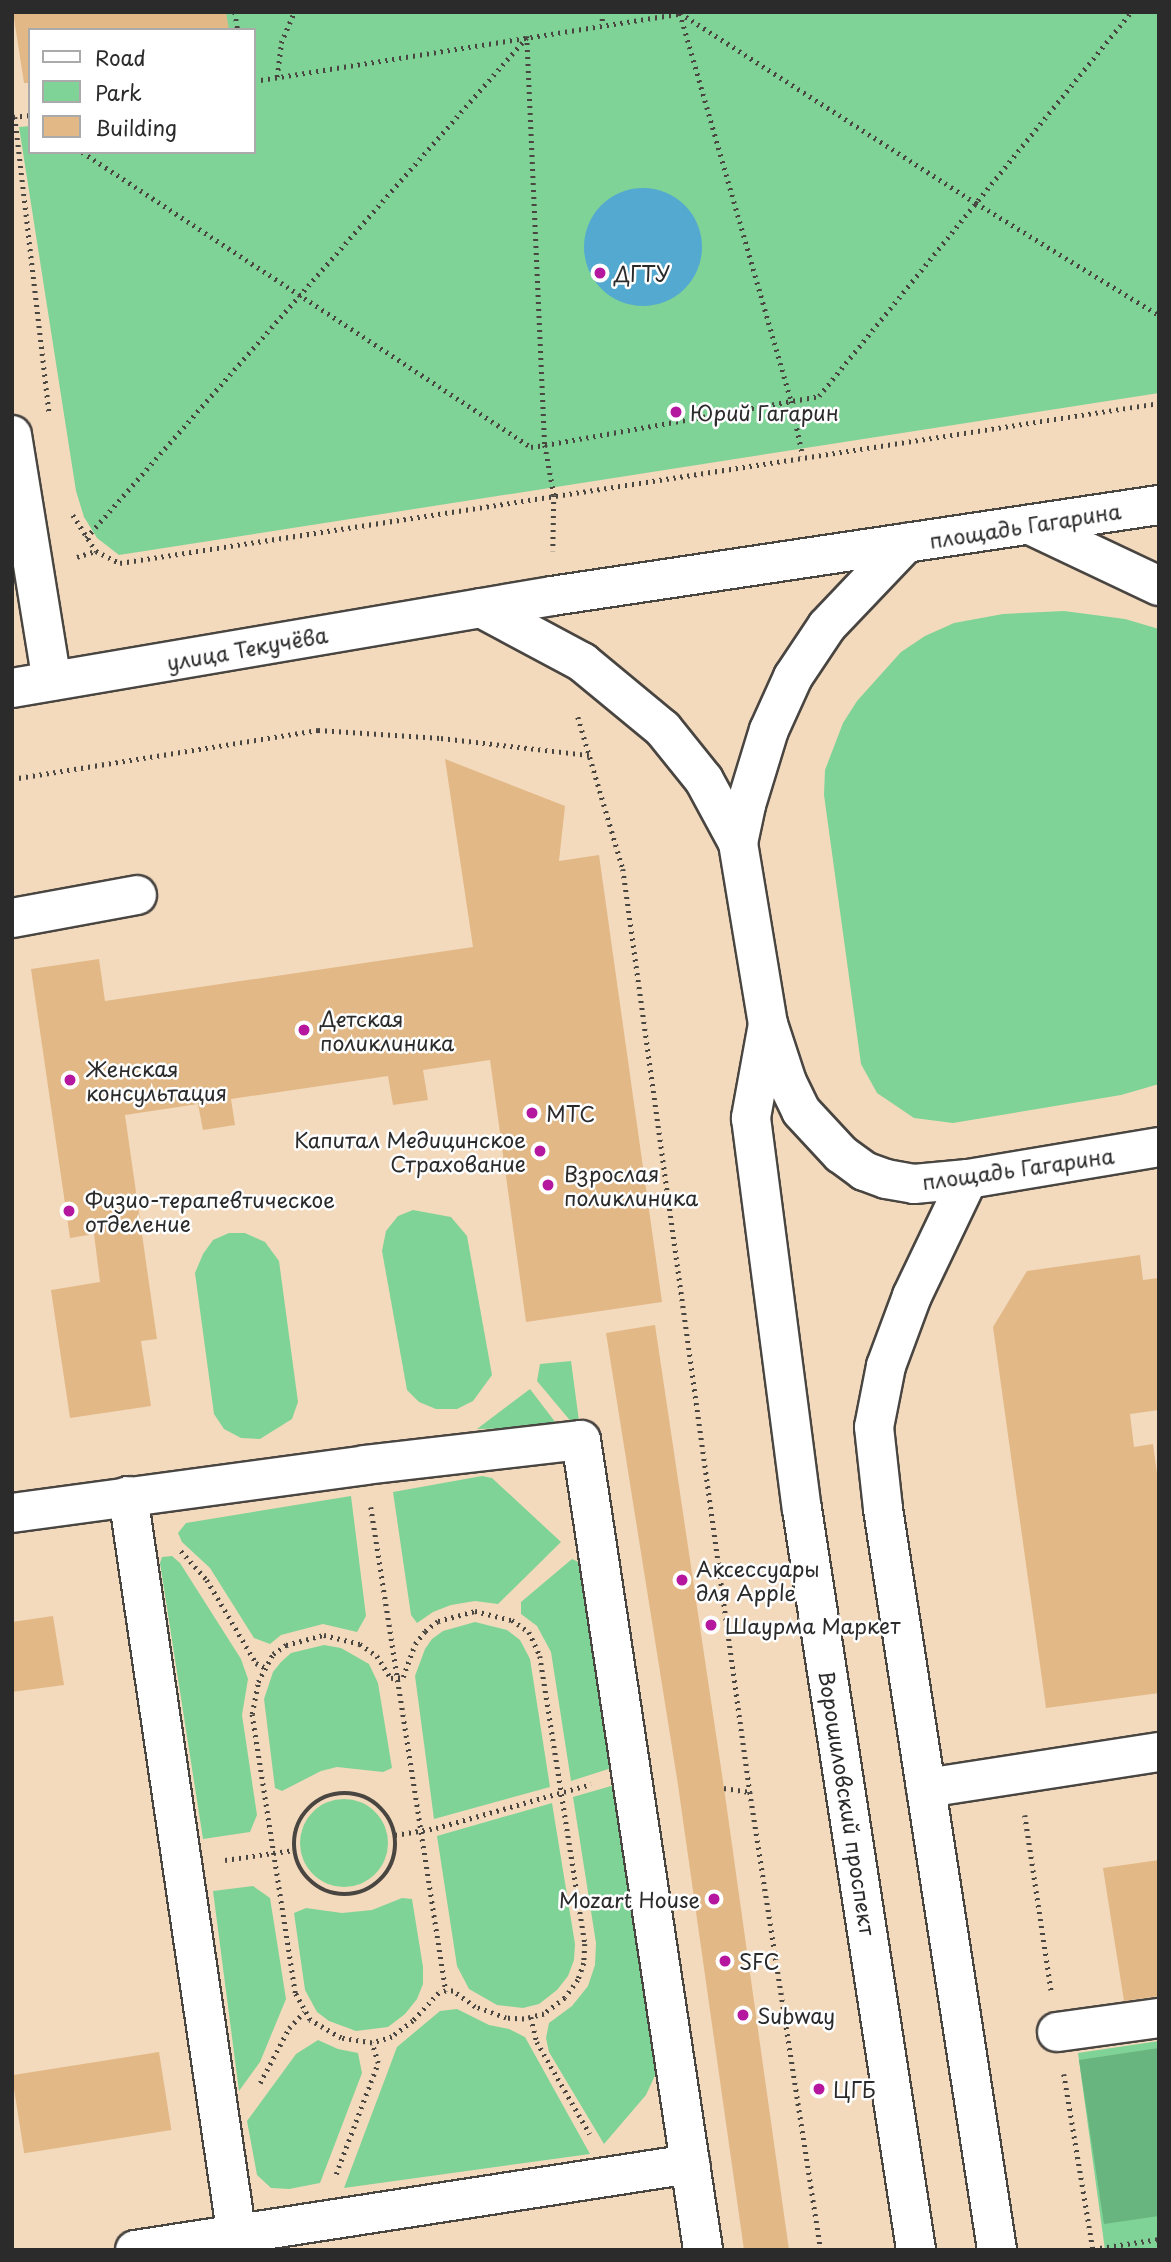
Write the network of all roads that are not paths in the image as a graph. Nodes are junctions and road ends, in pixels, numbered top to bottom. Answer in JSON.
{"nodes":[{"id":1,"x":12,"y":435,"type":"edge"},
{"id":2,"x":1159,"y":505,"type":"edge"},
{"id":3,"x":1030,"y":525,"type":"junction"},
{"id":4,"x":906,"y":543,"type":"junction"},
{"id":5,"x":1159,"y":586,"type":"edge"},
{"id":6,"x":481,"y":608,"type":"junction"},
{"id":7,"x":52,"y":681,"type":"junction"},
{"id":8,"x":12,"y":688,"type":"edge"},
{"id":9,"x":738,"y":843,"type":"junction"},
{"id":10,"x":137,"y":895,"type":"dead end"},
{"id":11,"x":12,"y":918,"type":"edge"},
{"id":12,"x":768,"y":1024,"type":"junction"},
{"id":13,"x":1152,"y":1145,"type":"edge"},
{"id":14,"x":968,"y":1180,"type":"junction"},
{"id":15,"x":12,"y":1513,"type":"edge"},
{"id":16,"x":131,"y":1513,"type":"junction"},
{"id":17,"x":1159,"y":1752,"type":"edge"},
{"id":18,"x":926,"y":1788,"type":"junction"},
{"id":19,"x":1159,"y":2018,"type":"edge"},
{"id":20,"x":1058,"y":2032,"type":"dead end"},
{"id":21,"x":690,"y":2164,"type":"junction"},
{"id":22,"x":238,"y":2242,"type":"edge"},
{"id":23,"x":135,"y":2250,"type":"edge"},
{"id":24,"x":703,"y":2250,"type":"edge"},
{"id":25,"x":916,"y":2250,"type":"edge"},
{"id":26,"x":997,"y":2250,"type":"edge"}],
"edges":[{"from":1,"to":7,"type":"main road"},
{"from":2,"to":3,"type":"main road","name":"площадь Гагарина"},
{"from":3,"to":4,"type":"main road","name":"площадь Гагарина"},
{"from":3,"to":5,"type":"main road"},
{"from":4,"to":6,"type":"main road","name":"улица Текучёва"},
{"from":4,"to":9,"type":"main road","name":"площадь Гагарина"},
{"from":6,"to":7,"type":"main road","name":"улица Текучёва"},
{"from":6,"to":9,"type":"main road","name":"площадь Гагарина"},
{"from":7,"to":8,"type":"main road","name":"улица Текучёва"},
{"from":9,"to":12,"type":"main road","name":"площадь Гагарина"},
{"from":10,"to":11,"type":"main road"},
{"from":12,"to":14,"type":"main road","name":"площадь Гагарина"},
{"from":12,"to":25,"type":"main road","name":"Ворошиловский проспект"},
{"from":13,"to":14,"type":"main road","name":"площадь Гагарина"},
{"from":14,"to":18,"type":"main road"},
{"from":15,"to":16,"type":"main road"},
{"from":16,"to":21,"type":"main road"},
{"from":16,"to":22,"type":"main road"},
{"from":17,"to":18,"type":"main road"},
{"from":18,"to":26,"type":"main road"},
{"from":19,"to":20,"type":"main road"},
{"from":21,"to":22,"type":"main road"},
{"from":21,"to":24,"type":"main road"},
{"from":22,"to":23,"type":"main road"}]}
